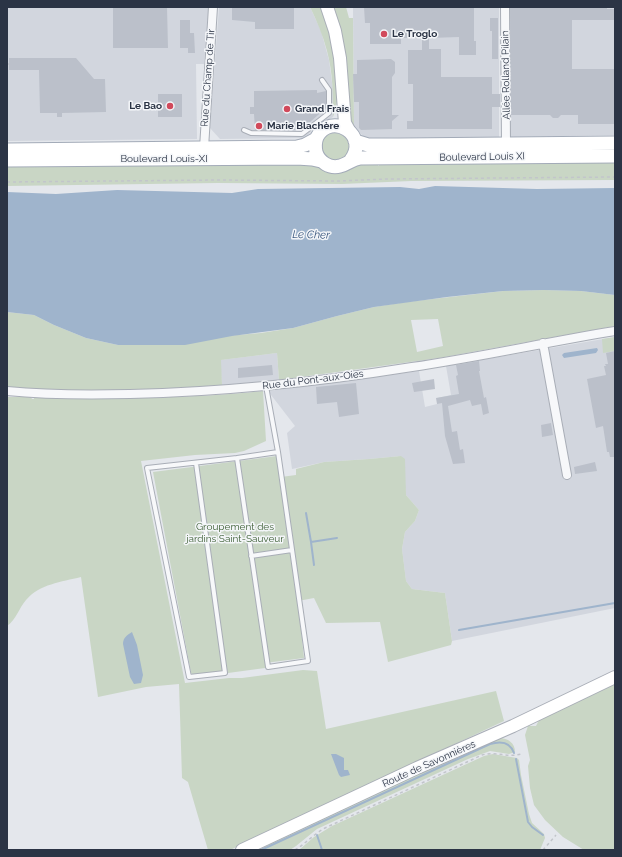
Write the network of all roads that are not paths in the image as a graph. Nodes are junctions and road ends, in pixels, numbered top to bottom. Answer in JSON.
{"nodes":[{"id":1,"x":214,"y":7,"type":"edge"},
{"id":2,"x":327,"y":7,"type":"edge"},
{"id":3,"x":505,"y":7,"type":"edge"},
{"id":4,"x":322,"y":80,"type":"dead end"},
{"id":5,"x":343,"y":87,"type":"junction"},
{"id":6,"x":330,"y":127,"type":"junction"},
{"id":7,"x":244,"y":130,"type":"dead end"},
{"id":8,"x":353,"y":137,"type":"junction"},
{"id":9,"x":316,"y":139,"type":"junction"},
{"id":10,"x":615,"y":143,"type":"edge"},
{"id":11,"x":506,"y":144,"type":"junction"},
{"id":12,"x":204,"y":148,"type":"junction"},
{"id":13,"x":7,"y":150,"type":"edge"},
{"id":14,"x":615,"y":156,"type":"edge"},
{"id":15,"x":7,"y":160,"type":"edge"},
{"id":16,"x":321,"y":161,"type":"junction"},
{"id":17,"x":350,"y":161,"type":"junction"},
{"id":18,"x":615,"y":331,"type":"edge"},
{"id":19,"x":543,"y":343,"type":"junction"},
{"id":20,"x":266,"y":386,"type":"junction"},
{"id":21,"x":7,"y":391,"type":"edge"},
{"id":22,"x":278,"y":452,"type":"junction"},
{"id":23,"x":237,"y":458,"type":"junction"},
{"id":24,"x":196,"y":463,"type":"junction"},
{"id":25,"x":567,"y":475,"type":"dead end"},
{"id":26,"x":292,"y":550,"type":"junction"},
{"id":27,"x":251,"y":556,"type":"junction"},
{"id":28,"x":615,"y":677,"type":"edge"},
{"id":29,"x":242,"y":850,"type":"edge"}],
"edges":[{"from":1,"to":12,"type":"street","name":"Rue du Champ de Tir"},
{"from":2,"to":5,"type":"main road"},
{"from":3,"to":11,"type":"street","name":"Allée Rolland Pilain"},
{"from":4,"to":7,"type":"lane"},
{"from":5,"to":6,"type":"main road"},
{"from":5,"to":8,"type":"main road"},
{"from":6,"to":8,"type":"main road"},
{"from":6,"to":9,"type":"main road"},
{"from":8,"to":11,"type":"main road","name":"Boulevard Louis XI"},
{"from":8,"to":17,"type":"main road"},
{"from":9,"to":12,"type":"main road","name":"Boulevard Louis-XI"},
{"from":9,"to":16,"type":"main road"},
{"from":10,"to":11,"type":"main road","name":"Boulevard Louis XI"},
{"from":12,"to":13,"type":"main road","name":"Boulevard Louis-XI"},
{"from":14,"to":17,"type":"main road","name":"Boulevard Louis XI"},
{"from":15,"to":16,"type":"main road","name":"Boulevard Louis-XI"},
{"from":16,"to":17,"type":"main road"},
{"from":18,"to":19,"type":"street","name":"Rue du Pont-aux-Oies"},
{"from":19,"to":20,"type":"street","name":"Rue du Pont-aux-Oies"},
{"from":19,"to":25,"type":"street"},
{"from":20,"to":21,"type":"street","name":"Rue du Pont-aux-Oies"},
{"from":20,"to":22,"type":"lane"},
{"from":22,"to":23,"type":"lane"},
{"from":22,"to":26,"type":"lane"},
{"from":23,"to":24,"type":"lane"},
{"from":23,"to":27,"type":"lane"},
{"from":24,"to":24,"type":"lane"},
{"from":26,"to":27,"type":"lane"},
{"from":26,"to":27,"type":"lane"},
{"from":28,"to":29,"type":"main road","name":"Route de Savonnières"}]}
